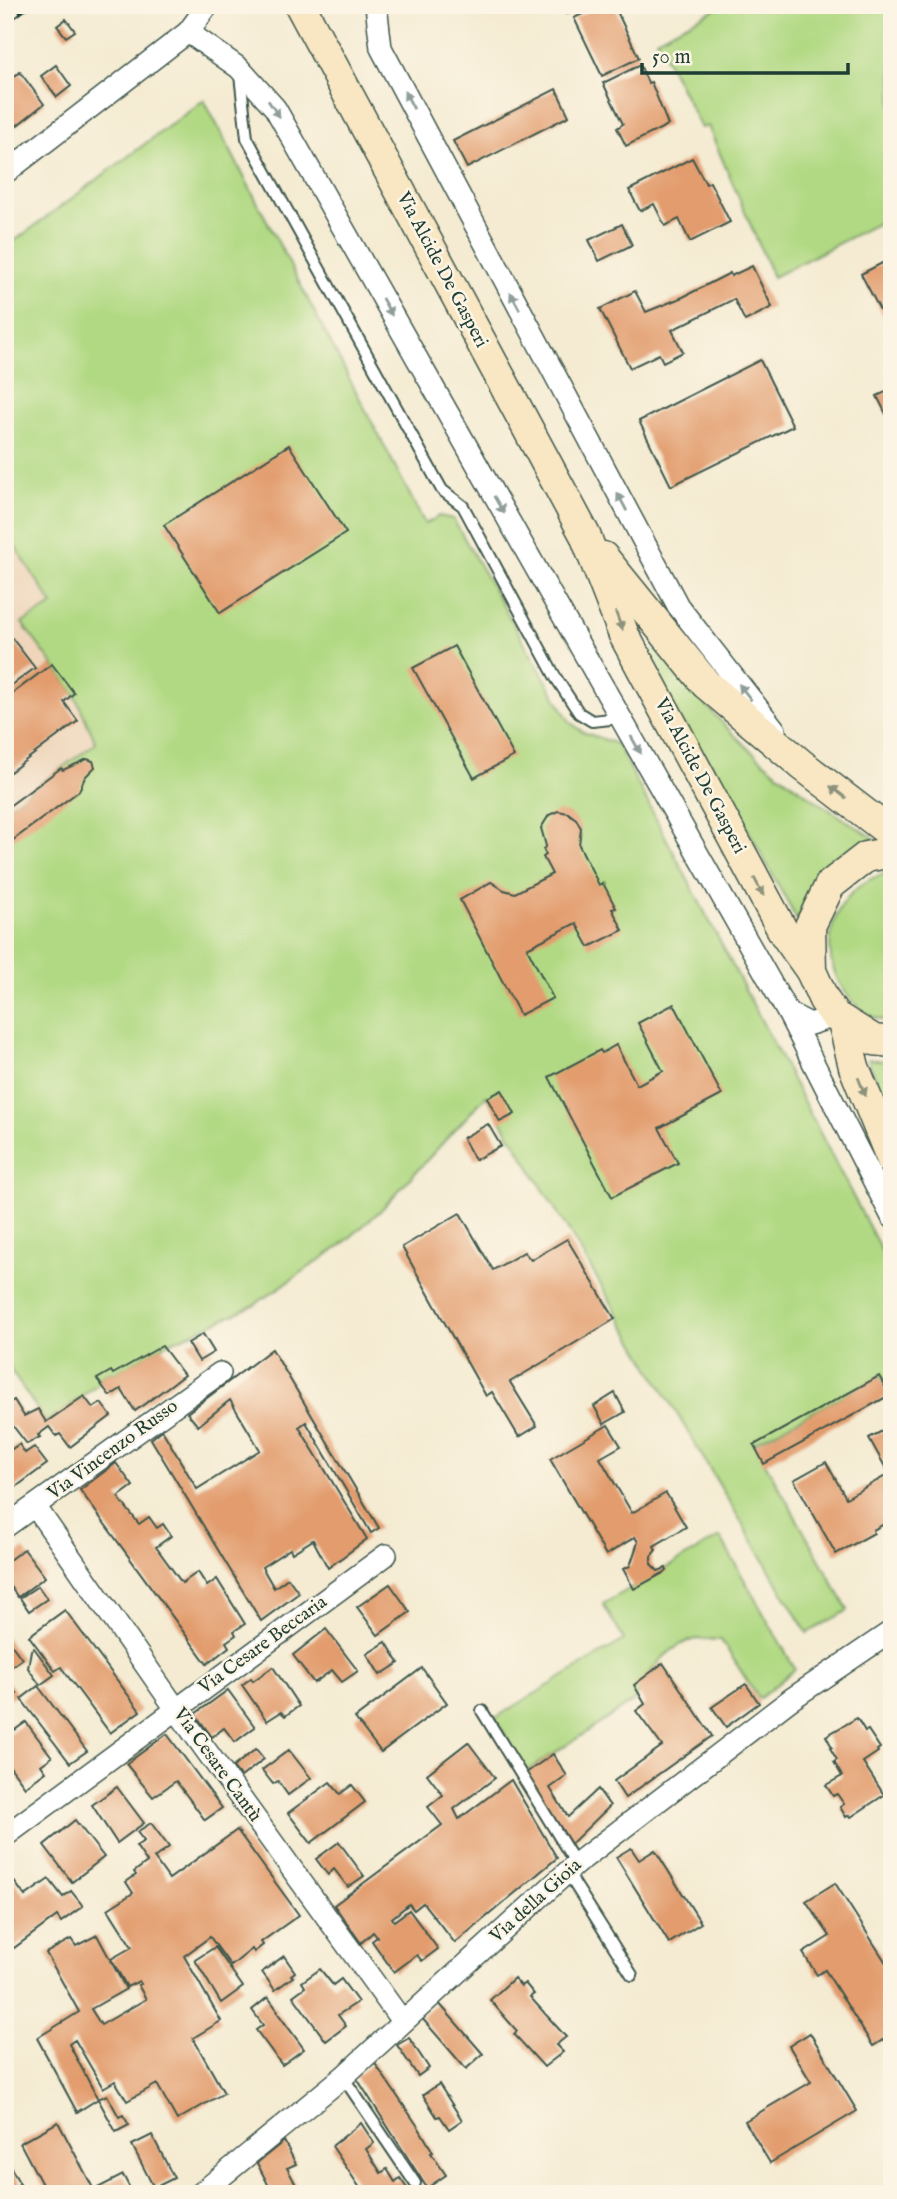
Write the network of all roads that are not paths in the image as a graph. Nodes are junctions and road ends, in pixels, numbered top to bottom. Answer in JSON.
{"nodes":[{"id":1,"x":208,"y":5,"type":"edge"},
{"id":2,"x":300,"y":5,"type":"edge"},
{"id":3,"x":376,"y":5,"type":"edge"},
{"id":4,"x":188,"y":32,"type":"junction"},
{"id":5,"x":239,"y":68,"type":"junction"},
{"id":6,"x":5,"y":173,"type":"edge"},
{"id":7,"x":585,"y":535,"type":"junction"},
{"id":8,"x":620,"y":718,"type":"junction"},
{"id":9,"x":802,"y":765,"type":"junction"},
{"id":10,"x":892,"y":834,"type":"edge"},
{"id":11,"x":892,"y":852,"type":"edge"},
{"id":12,"x":811,"y":971,"type":"junction"},
{"id":13,"x":788,"y":1013,"type":"junction"},
{"id":14,"x":839,"y":1019,"type":"junction"},
{"id":15,"x":892,"y":1042,"type":"edge"},
{"id":16,"x":892,"y":1160,"type":"edge"},
{"id":17,"x":892,"y":1217,"type":"edge"},
{"id":18,"x":220,"y":1373,"type":"dead end"},
{"id":19,"x":35,"y":1506,"type":"junction"},
{"id":20,"x":5,"y":1527,"type":"edge"},
{"id":21,"x":386,"y":1555,"type":"dead end"},
{"id":22,"x":892,"y":1631,"type":"edge"},
{"id":23,"x":176,"y":1709,"type":"junction"},
{"id":24,"x":482,"y":1711,"type":"dead end"},
{"id":25,"x":5,"y":1836,"type":"edge"},
{"id":26,"x":571,"y":1868,"type":"junction"},
{"id":27,"x":632,"y":1976,"type":"dead end"},
{"id":28,"x":402,"y":2021,"type":"junction"},
{"id":29,"x":343,"y":2077,"type":"junction"},
{"id":30,"x":415,"y":2183,"type":"dead end"},
{"id":31,"x":200,"y":2194,"type":"edge"}],
"edges":[{"from":1,"to":4,"type":"street"},
{"from":2,"to":7,"type":"main road","name":"Via Alcide De Gasperi"},
{"from":9,"to":3,"type":"street","one_way":true},
{"from":4,"to":5,"type":"street"},
{"from":4,"to":6,"type":"street"},
{"from":5,"to":8,"type":"street","one_way":true},
{"from":5,"to":8,"type":"lane"},
{"from":7,"to":9,"type":"main road","name":"Via Alcide De Gasperi"},
{"from":7,"to":12,"type":"main road","name":"Via Alcide De Gasperi","one_way":true},
{"from":8,"to":13,"type":"street","one_way":true},
{"from":10,"to":9,"type":"main road","name":"Via Alcide De Gasperi","one_way":true},
{"from":11,"to":12,"type":"main road","name":"Via Alcide De Gasperi"},
{"from":12,"to":14,"type":"main road","name":"Via Alcide De Gasperi"},
{"from":13,"to":14,"type":"street"},
{"from":13,"to":17,"type":"street"},
{"from":14,"to":15,"type":"main road","name":"Via Alcide De Gasperi"},
{"from":14,"to":16,"type":"main road","one_way":true},
{"from":18,"to":19,"type":"street","name":"Via Vincenzo Russo"},
{"from":19,"to":20,"type":"street","name":"Via Vincenzo Russo"},
{"from":19,"to":23,"type":"street","name":"Via Cesare Cantù"},
{"from":21,"to":23,"type":"street","name":"Via Cesare Beccaria"},
{"from":22,"to":26,"type":"street","name":"Via della Gioia"},
{"from":23,"to":25,"type":"street","name":"Via Cesare Beccaria"},
{"from":23,"to":28,"type":"street","name":"Via Cesare Cantù"},
{"from":24,"to":26,"type":"lane"},
{"from":26,"to":27,"type":"lane"},
{"from":26,"to":28,"type":"street","name":"Via della Gioia"},
{"from":28,"to":29,"type":"street","name":"Via della Gioia"},
{"from":29,"to":30,"type":"lane"},
{"from":29,"to":31,"type":"street","name":"Via della Gioia"}]}
